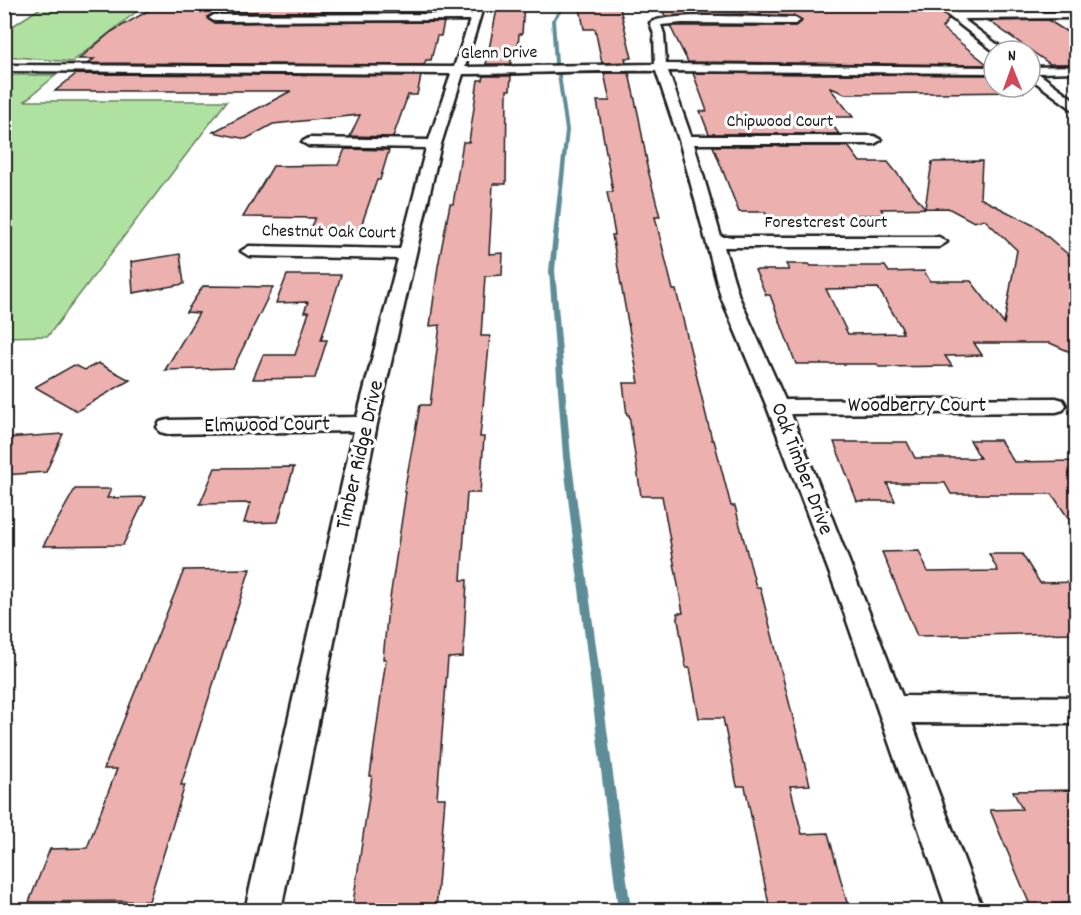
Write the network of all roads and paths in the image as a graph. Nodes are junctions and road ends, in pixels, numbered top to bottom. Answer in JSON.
{"nodes":[{"id":1,"x":12,"y":4,"type":"edge"},
{"id":2,"x":937,"y":4,"type":"edge"},
{"id":3,"x":4,"y":9,"type":"edge"},
{"id":4,"x":478,"y":11,"type":"edge"},
{"id":5,"x":1077,"y":15,"type":"edge"},
{"id":6,"x":953,"y":16,"type":"junction"},
{"id":7,"x":214,"y":18,"type":"dead end"},
{"id":8,"x":795,"y":21,"type":"dead end"},
{"id":9,"x":985,"y":39,"type":"edge"},
{"id":10,"x":4,"y":68,"type":"edge"},
{"id":11,"x":661,"y":68,"type":"junction"},
{"id":12,"x":982,"y":69,"type":"edge"},
{"id":13,"x":1077,"y":69,"type":"edge"},
{"id":14,"x":1042,"y":70,"type":"edge"},
{"id":15,"x":459,"y":71,"type":"junction"},
{"id":16,"x":1042,"y":80,"type":"edge"},
{"id":17,"x":1077,"y":106,"type":"edge"},
{"id":18,"x":686,"y":140,"type":"junction"},
{"id":19,"x":874,"y":140,"type":"dead end"},
{"id":20,"x":309,"y":142,"type":"dead end"},
{"id":21,"x":434,"y":144,"type":"junction"},
{"id":22,"x":713,"y":242,"type":"junction"},
{"id":23,"x":939,"y":242,"type":"dead end"},
{"id":24,"x":249,"y":251,"type":"dead end"},
{"id":25,"x":409,"y":254,"type":"junction"},
{"id":26,"x":1056,"y":405,"type":"dead end"},
{"id":27,"x":778,"y":407,"type":"junction"},
{"id":28,"x":366,"y":424,"type":"junction"},
{"id":29,"x":168,"y":427,"type":"dead end"},
{"id":30,"x":894,"y":709,"type":"junction"},
{"id":31,"x":1077,"y":710,"type":"edge"},
{"id":32,"x":263,"y":910,"type":"edge"},
{"id":33,"x":965,"y":910,"type":"edge"}],
"edges":[{"from":1,"to":3,"type":"main road"},
{"from":2,"to":6,"type":"street"},
{"from":4,"to":7,"type":"street"},
{"from":4,"to":15,"type":"street","name":"Timber Ridge Drive"},
{"from":5,"to":6,"type":"street"},
{"from":6,"to":9,"type":"street"},
{"from":8,"to":11,"type":"street","name":"Oak Timber Drive"},
{"from":10,"to":15,"type":"street","name":"Glenn Drive"},
{"from":11,"to":12,"type":"street","name":"Glenn Drive"},
{"from":11,"to":15,"type":"street","name":"Glenn Drive"},
{"from":11,"to":18,"type":"street","name":"Oak Timber Drive"},
{"from":13,"to":14,"type":"street"},
{"from":15,"to":21,"type":"street","name":"Timber Ridge Drive"},
{"from":16,"to":17,"type":"street"},
{"from":18,"to":19,"type":"street","name":"Chipwood Court"},
{"from":18,"to":22,"type":"street","name":"Oak Timber Drive"},
{"from":20,"to":21,"type":"street"},
{"from":21,"to":25,"type":"street","name":"Timber Ridge Drive"},
{"from":22,"to":23,"type":"street","name":"Forestcrest Court"},
{"from":22,"to":27,"type":"street","name":"Oak Timber Drive"},
{"from":24,"to":25,"type":"street","name":"Chestnut Oak Court"},
{"from":25,"to":28,"type":"street","name":"Timber Ridge Drive"},
{"from":26,"to":27,"type":"street","name":"Woodberry Court"},
{"from":27,"to":30,"type":"street","name":"Oak Timber Drive"},
{"from":28,"to":29,"type":"street","name":"Elmwood Court"},
{"from":28,"to":32,"type":"street","name":"Timber Ridge Drive"},
{"from":30,"to":31,"type":"street"},
{"from":30,"to":33,"type":"street","name":"Oak Timber Drive"}]}
